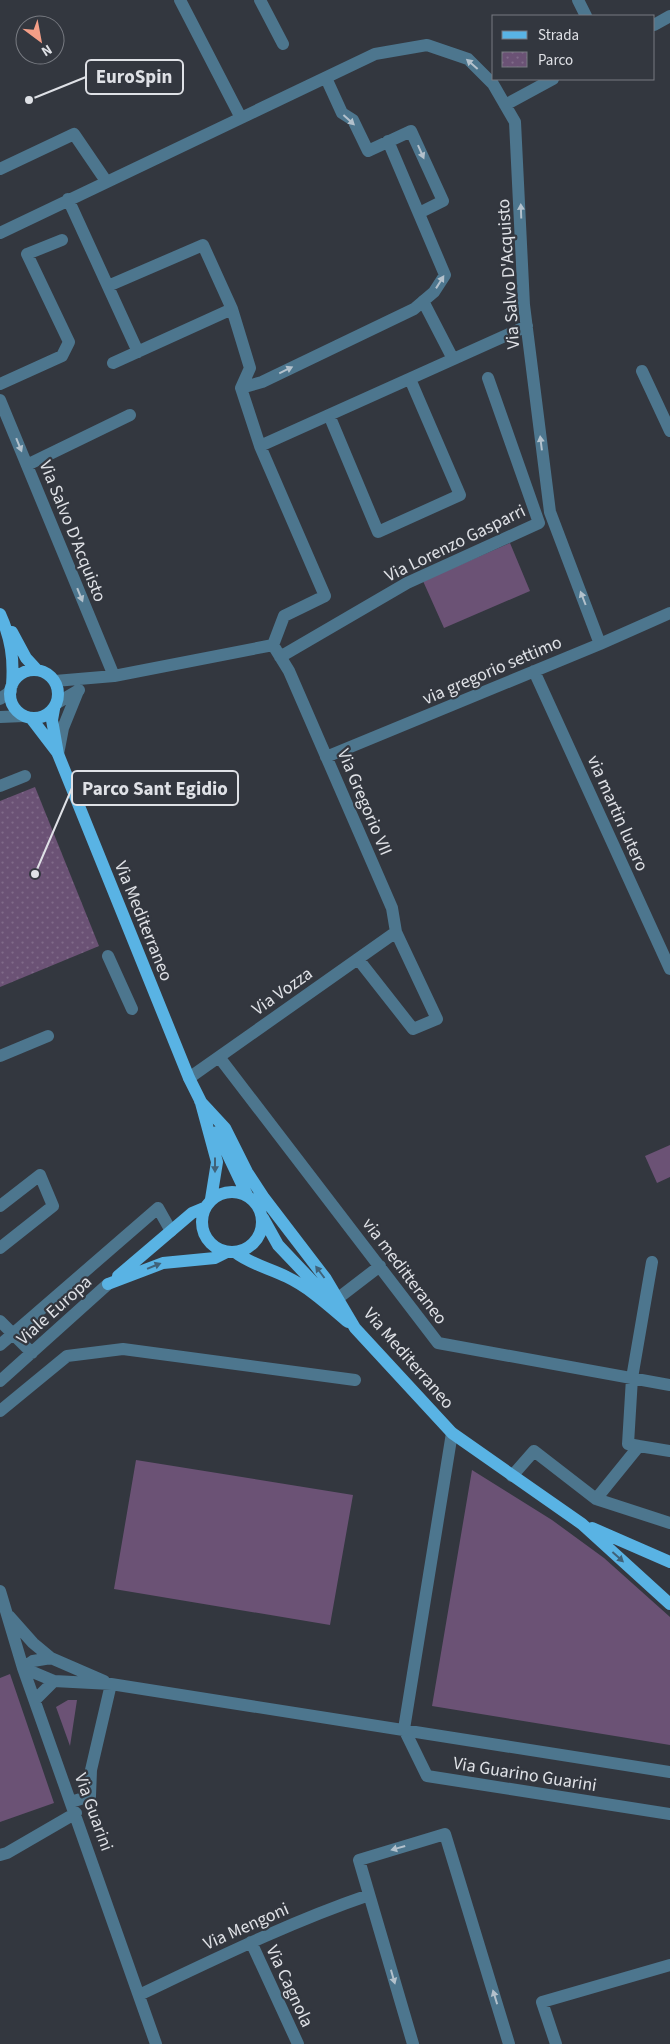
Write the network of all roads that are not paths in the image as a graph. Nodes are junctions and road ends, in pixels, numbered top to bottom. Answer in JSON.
{"nodes":[{"id":1,"x":180,"y":0,"type":"edge"},
{"id":2,"x":260,"y":0,"type":"edge"},
{"id":3,"x":578,"y":0,"type":"edge"},
{"id":4,"x":586,"y":15,"type":"edge"},
{"id":5,"x":670,"y":16,"type":"edge"},
{"id":6,"x":655,"y":24,"type":"edge"},
{"id":7,"x":283,"y":44,"type":"dead end"},
{"id":8,"x":326,"y":78,"type":"junction"},
{"id":9,"x":551,"y":80,"type":"edge"},
{"id":10,"x":505,"y":105,"type":"junction"},
{"id":11,"x":241,"y":118,"type":"junction"},
{"id":12,"x":388,"y":141,"type":"junction"},
{"id":13,"x":0,"y":168,"type":"edge"},
{"id":14,"x":106,"y":181,"type":"junction"},
{"id":15,"x":68,"y":199,"type":"junction"},
{"id":16,"x":419,"y":212,"type":"junction"},
{"id":17,"x":0,"y":232,"type":"edge"},
{"id":18,"x":62,"y":240,"type":"dead end"},
{"id":19,"x":108,"y":286,"type":"junction"},
{"id":20,"x":423,"y":301,"type":"junction"},
{"id":21,"x":232,"y":309,"type":"junction"},
{"id":22,"x":527,"y":326,"type":"junction"},
{"id":23,"x":138,"y":352,"type":"junction"},
{"id":24,"x":453,"y":359,"type":"junction"},
{"id":25,"x":113,"y":363,"type":"dead end"},
{"id":26,"x":642,"y":371,"type":"dead end"},
{"id":27,"x":488,"y":378,"type":"dead end"},
{"id":28,"x":410,"y":379,"type":"junction"},
{"id":29,"x":0,"y":384,"type":"edge"},
{"id":30,"x":241,"y":388,"type":"junction"},
{"id":31,"x":0,"y":400,"type":"edge"},
{"id":32,"x":130,"y":415,"type":"dead end"},
{"id":33,"x":329,"y":415,"type":"junction"},
{"id":34,"x":670,"y":431,"type":"edge"},
{"id":35,"x":260,"y":446,"type":"junction"},
{"id":36,"x":27,"y":465,"type":"junction"},
{"id":37,"x":670,"y":613,"type":"edge"},
{"id":38,"x":2,"y":618,"type":"edge"},
{"id":39,"x":600,"y":644,"type":"junction"},
{"id":40,"x":273,"y":645,"type":"junction"},
{"id":41,"x":280,"y":657,"type":"junction"},
{"id":42,"x":37,"y":670,"type":"junction"},
{"id":43,"x":534,"y":671,"type":"junction"},
{"id":44,"x":114,"y":676,"type":"junction"},
{"id":45,"x":55,"y":681,"type":"junction"},
{"id":46,"x":11,"y":688,"type":"junction"},
{"id":47,"x":78,"y":691,"type":"junction"},
{"id":48,"x":0,"y":699,"type":"edge"},
{"id":49,"x":55,"y":706,"type":"junction"},
{"id":50,"x":0,"y":717,"type":"edge"},
{"id":51,"x":28,"y":717,"type":"junction"},
{"id":52,"x":58,"y":754,"type":"junction"},
{"id":53,"x":326,"y":758,"type":"junction"},
{"id":54,"x":25,"y":776,"type":"dead end"},
{"id":55,"x":0,"y":786,"type":"edge"},
{"id":56,"x":396,"y":932,"type":"junction"},
{"id":57,"x":108,"y":956,"type":"dead end"},
{"id":58,"x":358,"y":959,"type":"junction"},
{"id":59,"x":670,"y":969,"type":"edge"},
{"id":60,"x":132,"y":1009,"type":"dead end"},
{"id":61,"x":48,"y":1036,"type":"dead end"},
{"id":62,"x":0,"y":1056,"type":"edge"},
{"id":63,"x":219,"y":1057,"type":"junction"},
{"id":64,"x":188,"y":1078,"type":"junction"},
{"id":65,"x":200,"y":1101,"type":"junction"},
{"id":66,"x":247,"y":1195,"type":"junction"},
{"id":67,"x":208,"y":1204,"type":"junction"},
{"id":68,"x":0,"y":1206,"type":"edge"},
{"id":69,"x":261,"y":1215,"type":"junction"},
{"id":70,"x":171,"y":1232,"type":"junction"},
{"id":71,"x":0,"y":1248,"type":"edge"},
{"id":72,"x":231,"y":1252,"type":"junction"},
{"id":73,"x":652,"y":1262,"type":"dead end"},
{"id":74,"x":380,"y":1266,"type":"junction"},
{"id":75,"x":108,"y":1284,"type":"junction"},
{"id":76,"x":337,"y":1298,"type":"junction"},
{"id":77,"x":0,"y":1321,"type":"edge"},
{"id":78,"x":355,"y":1328,"type":"junction"},
{"id":79,"x":12,"y":1334,"type":"junction"},
{"id":80,"x":0,"y":1345,"type":"edge"},
{"id":81,"x":32,"y":1353,"type":"junction"},
{"id":82,"x":632,"y":1378,"type":"junction"},
{"id":83,"x":355,"y":1380,"type":"dead end"},
{"id":84,"x":0,"y":1381,"type":"edge"},
{"id":85,"x":670,"y":1385,"type":"edge"},
{"id":86,"x":0,"y":1411,"type":"edge"},
{"id":87,"x":452,"y":1433,"type":"junction"},
{"id":88,"x":639,"y":1446,"type":"junction"},
{"id":89,"x":670,"y":1451,"type":"edge"},
{"id":90,"x":512,"y":1476,"type":"junction"},
{"id":91,"x":596,"y":1499,"type":"junction"},
{"id":92,"x":668,"y":1518,"type":"edge"},
{"id":93,"x":582,"y":1524,"type":"junction"},
{"id":94,"x":670,"y":1562,"type":"edge"},
{"id":95,"x":0,"y":1591,"type":"edge"},
{"id":96,"x":670,"y":1604,"type":"edge"},
{"id":97,"x":7,"y":1614,"type":"junction"},
{"id":98,"x":51,"y":1658,"type":"junction"},
{"id":99,"x":23,"y":1668,"type":"junction"},
{"id":100,"x":54,"y":1681,"type":"junction"},
{"id":101,"x":111,"y":1684,"type":"junction"},
{"id":102,"x":35,"y":1700,"type":"junction"},
{"id":103,"x":404,"y":1729,"type":"junction"},
{"id":104,"x":670,"y":1772,"type":"edge"},
{"id":105,"x":74,"y":1808,"type":"junction"},
{"id":106,"x":670,"y":1814,"type":"edge"},
{"id":107,"x":0,"y":1855,"type":"edge"},
{"id":108,"x":369,"y":1895,"type":"junction"},
{"id":109,"x":251,"y":1942,"type":"junction"},
{"id":110,"x":670,"y":1965,"type":"edge"},
{"id":111,"x":139,"y":1995,"type":"junction"},
{"id":112,"x":156,"y":2044,"type":"edge"},
{"id":113,"x":298,"y":2044,"type":"edge"},
{"id":114,"x":413,"y":2044,"type":"edge"},
{"id":115,"x":509,"y":2044,"type":"edge"},
{"id":116,"x":556,"y":2044,"type":"edge"}],
"edges":[{"from":1,"to":11,"type":"street"},
{"from":2,"to":7,"type":"street"},
{"from":3,"to":4,"type":"street"},
{"from":5,"to":6,"type":"street"},
{"from":10,"to":8,"type":"street","name":"Via Salvo D'Acquisto","one_way":true},
{"from":8,"to":11,"type":"street","name":"Via Salvo D'Acquisto"},
{"from":8,"to":12,"type":"street","one_way":true},
{"from":9,"to":10,"type":"street"},
{"from":22,"to":10,"type":"street","name":"Via Salvo D'Acquisto","one_way":true},
{"from":11,"to":14,"type":"street","name":"Via Salvo D'Acquisto"},
{"from":12,"to":16,"type":"street"},
{"from":12,"to":16,"type":"street","one_way":true},
{"from":13,"to":14,"type":"street"},
{"from":14,"to":15,"type":"street","name":"Via Salvo D'Acquisto"},
{"from":15,"to":17,"type":"street","name":"Via Salvo D'Acquisto"},
{"from":15,"to":19,"type":"street"},
{"from":20,"to":16,"type":"street","one_way":true},
{"from":18,"to":29,"type":"street"},
{"from":19,"to":21,"type":"street"},
{"from":19,"to":23,"type":"street"},
{"from":20,"to":24,"type":"street"},
{"from":30,"to":20,"type":"street","one_way":true},
{"from":21,"to":23,"type":"street"},
{"from":21,"to":30,"type":"street"},
{"from":22,"to":24,"type":"street"},
{"from":39,"to":22,"type":"street","name":"Via Salvo D'Acquisto","one_way":true},
{"from":23,"to":25,"type":"street"},
{"from":24,"to":28,"type":"street"},
{"from":26,"to":34,"type":"street"},
{"from":27,"to":41,"type":"street","name":"Via Lorenzo Gasparri"},
{"from":28,"to":33,"type":"street"},
{"from":28,"to":33,"type":"street"},
{"from":30,"to":35,"type":"street"},
{"from":31,"to":36,"type":"street","name":"Via Salvo D'Acquisto","one_way":true},
{"from":32,"to":36,"type":"street"},
{"from":33,"to":35,"type":"street"},
{"from":35,"to":40,"type":"street"},
{"from":36,"to":44,"type":"street","name":"Via Salvo D'Acquisto","one_way":true},
{"from":37,"to":39,"type":"street","name":"via gregorio settimo"},
{"from":38,"to":42,"type":"main road"},
{"from":38,"to":46,"type":"main road"},
{"from":39,"to":43,"type":"street","name":"via gregorio settimo"},
{"from":40,"to":41,"type":"street","name":"Via Gregorio VII"},
{"from":40,"to":44,"type":"street"},
{"from":41,"to":53,"type":"street","name":"Via Gregorio VII"},
{"from":42,"to":45,"type":"main road"},
{"from":42,"to":46,"type":"main road"},
{"from":43,"to":53,"type":"street","name":"via gregorio settimo"},
{"from":43,"to":59,"type":"street","name":"via martin lutero"},
{"from":44,"to":45,"type":"street"},
{"from":44,"to":47,"type":"street"},
{"from":45,"to":49,"type":"main road"},
{"from":46,"to":48,"type":"street"},
{"from":46,"to":51,"type":"main road"},
{"from":47,"to":49,"type":"street"},
{"from":47,"to":52,"type":"street"},
{"from":49,"to":51,"type":"main road"},
{"from":49,"to":52,"type":"main road","name":"Via Mediterraneo"},
{"from":50,"to":51,"type":"street"},
{"from":51,"to":52,"type":"main road","name":"Via Mediterraneo"},
{"from":52,"to":64,"type":"main road","name":"Via Mediterraneo"},
{"from":53,"to":56,"type":"street","name":"Via Gregorio VII"},
{"from":54,"to":55,"type":"street"},
{"from":56,"to":58,"type":"street","name":"Via Vozza"},
{"from":56,"to":58,"type":"street","name":"Via Gregorio VII"},
{"from":57,"to":60,"type":"street"},
{"from":58,"to":63,"type":"street","name":"Via Vozza"},
{"from":61,"to":62,"type":"street"},
{"from":63,"to":64,"type":"street","name":"Via Vozza"},
{"from":63,"to":74,"type":"street","name":"via meditteraneo"},
{"from":64,"to":65,"type":"main road","name":"Via Mediterraneo"},
{"from":65,"to":66,"type":"main road","name":"Via Mediterraneo"},
{"from":65,"to":67,"type":"main road","name":"Via Mediterraneo","one_way":true},
{"from":76,"to":65,"type":"main road","name":"Via Mediterraneo","one_way":true},
{"from":66,"to":67,"type":"main road"},
{"from":66,"to":69,"type":"main road"},
{"from":67,"to":70,"type":"main road"},
{"from":67,"to":72,"type":"main road"},
{"from":68,"to":71,"type":"street"},
{"from":69,"to":72,"type":"main road"},
{"from":69,"to":78,"type":"main road"},
{"from":70,"to":75,"type":"main road"},
{"from":70,"to":79,"type":"street"},
{"from":75,"to":72,"type":"main road","one_way":true},
{"from":72,"to":78,"type":"main road"},
{"from":73,"to":82,"type":"street"},
{"from":74,"to":76,"type":"street"},
{"from":74,"to":82,"type":"street","name":"via meditteraneo"},
{"from":75,"to":81,"type":"street","name":"Viale Europa"},
{"from":76,"to":78,"type":"main road","name":"Via Mediterraneo"},
{"from":77,"to":79,"type":"street"},
{"from":78,"to":87,"type":"main road","name":"Via Mediterraneo"},
{"from":79,"to":80,"type":"street"},
{"from":79,"to":81,"type":"street"},
{"from":81,"to":84,"type":"street","name":"Viale Europa"},
{"from":82,"to":85,"type":"street","name":"via meditteraneo"},
{"from":82,"to":88,"type":"street"},
{"from":83,"to":86,"type":"street"},
{"from":87,"to":90,"type":"main road","name":"Via Mediterraneo"},
{"from":87,"to":103,"type":"street"},
{"from":88,"to":89,"type":"street"},
{"from":88,"to":91,"type":"street"},
{"from":90,"to":91,"type":"street"},
{"from":90,"to":93,"type":"main road","name":"Via Mediterraneo"},
{"from":91,"to":92,"type":"street"},
{"from":93,"to":94,"type":"main road"},
{"from":93,"to":96,"type":"main road","one_way":true},
{"from":95,"to":97,"type":"street","name":"Via Guarini"},
{"from":97,"to":98,"type":"street","name":"Via Guarino Guarini"},
{"from":97,"to":99,"type":"street","name":"Via Guarini"},
{"from":98,"to":99,"type":"street"},
{"from":98,"to":101,"type":"street","name":"Via Guarino Guarini"},
{"from":99,"to":100,"type":"street","name":"Via Guarino Guarini"},
{"from":99,"to":102,"type":"street","name":"Via Guarini"},
{"from":100,"to":101,"type":"street","name":"Via Guarino Guarini"},
{"from":100,"to":102,"type":"street"},
{"from":101,"to":103,"type":"street","name":"Via Guarino Guarini"},
{"from":101,"to":105,"type":"street"},
{"from":102,"to":105,"type":"street","name":"Via Guarini"},
{"from":103,"to":104,"type":"street","name":"Via Guarino Guarini"},
{"from":103,"to":106,"type":"street","name":"Via Guarino Guarini"},
{"from":105,"to":107,"type":"street"},
{"from":105,"to":111,"type":"street","name":"Via Guarini"},
{"from":108,"to":109,"type":"street","name":"Via Mengoni"},
{"from":108,"to":114,"type":"street","one_way":true},
{"from":115,"to":108,"type":"street","one_way":true},
{"from":109,"to":111,"type":"street","name":"Via Mengoni"},
{"from":109,"to":113,"type":"street","name":"Via Cagnola"},
{"from":110,"to":116,"type":"street"},
{"from":111,"to":112,"type":"street","name":"Via Guarini"}]}
